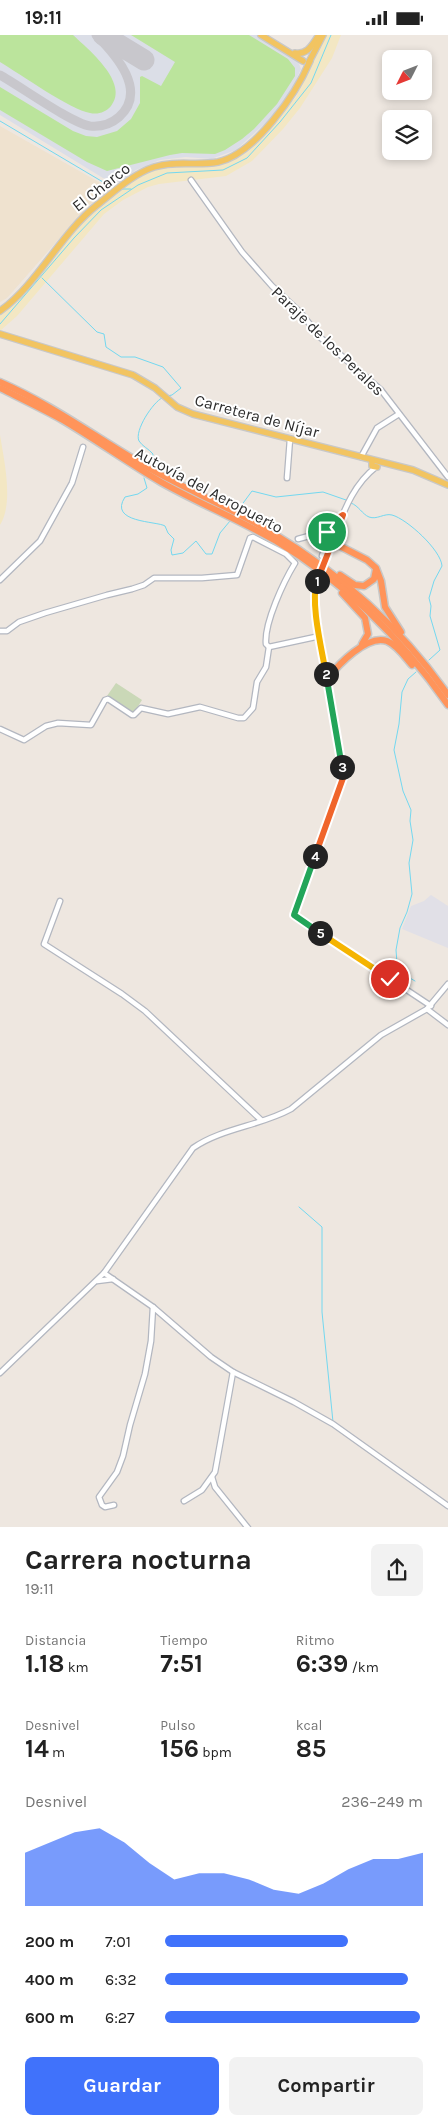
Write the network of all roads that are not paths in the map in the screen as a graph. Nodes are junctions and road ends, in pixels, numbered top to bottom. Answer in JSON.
{"nodes":[{"id":1,"x":260,"y":35,"type":"edge"},
{"id":2,"x":318,"y":35,"type":"edge"},
{"id":3,"x":323,"y":35,"type":"edge"},
{"id":4,"x":290,"y":52,"type":"junction"},
{"id":5,"x":304,"y":53,"type":"junction"},
{"id":6,"x":307,"y":60,"type":"junction"},
{"id":7,"x":191,"y":180,"type":"dead end"},
{"id":8,"x":0,"y":311,"type":"edge"},
{"id":9,"x":0,"y":334,"type":"edge"},
{"id":10,"x":0,"y":382,"type":"edge"},
{"id":11,"x":0,"y":388,"type":"edge"},
{"id":12,"x":399,"y":414,"type":"junction"},
{"id":13,"x":290,"y":439,"type":"junction"},
{"id":14,"x":83,"y":447,"type":"dead end"},
{"id":15,"x":361,"y":457,"type":"junction"},
{"id":16,"x":374,"y":466,"type":"junction"},
{"id":17,"x":448,"y":477,"type":"edge"},
{"id":18,"x":287,"y":478,"type":"dead end"},
{"id":19,"x":448,"y":485,"type":"edge"},
{"id":20,"x":334,"y":530,"type":"junction"},
{"id":21,"x":298,"y":539,"type":"dead end"},
{"id":22,"x":332,"y":542,"type":"junction"},
{"id":23,"x":342,"y":547,"type":"junction"},
{"id":24,"x":329,"y":551,"type":"junction"},
{"id":25,"x":322,"y":556,"type":"dead end"},
{"id":26,"x":310,"y":557,"type":"junction"},
{"id":27,"x":314,"y":567,"type":"junction"},
{"id":28,"x":376,"y":568,"type":"junction"},
{"id":29,"x":0,"y":580,"type":"edge"},
{"id":30,"x":0,"y":631,"type":"edge"},
{"id":31,"x":320,"y":636,"type":"junction"},
{"id":32,"x":269,"y":647,"type":"junction"},
{"id":33,"x":360,"y":647,"type":"junction"},
{"id":34,"x":327,"y":676,"type":"junction"},
{"id":35,"x":435,"y":677,"type":"junction"},
{"id":36,"x":448,"y":695,"type":"edge"},
{"id":37,"x":448,"y":705,"type":"edge"},
{"id":38,"x":0,"y":729,"type":"edge"},
{"id":39,"x":60,"y":901,"type":"dead end"},
{"id":40,"x":448,"y":984,"type":"edge"},
{"id":41,"x":429,"y":1008,"type":"junction"},
{"id":42,"x":448,"y":1025,"type":"edge"},
{"id":43,"x":261,"y":1121,"type":"junction"},
{"id":44,"x":108,"y":1267,"type":"junction"},
{"id":45,"x":104,"y":1273,"type":"junction"},
{"id":46,"x":114,"y":1279,"type":"junction"},
{"id":47,"x":97,"y":1281,"type":"junction"},
{"id":48,"x":153,"y":1307,"type":"junction"},
{"id":49,"x":233,"y":1372,"type":"junction"},
{"id":50,"x":0,"y":1373,"type":"edge"},
{"id":51,"x":212,"y":1477,"type":"junction"},
{"id":52,"x":184,"y":1501,"type":"dead end"},
{"id":53,"x":114,"y":1505,"type":"dead end"},
{"id":54,"x":448,"y":1506,"type":"edge"},
{"id":55,"x":248,"y":1527,"type":"edge"}],
"edges":[{"from":1,"to":4,"type":"main road"},
{"from":2,"to":5,"type":"main road"},
{"from":3,"to":6,"type":"main road"},
{"from":4,"to":5,"type":"main road"},
{"from":4,"to":6,"type":"main road"},
{"from":5,"to":6,"type":"main road"},
{"from":6,"to":8,"type":"main road","name":"El Charco"},
{"from":7,"to":12,"type":"street","name":"Paraje de los Perales"},
{"from":9,"to":13,"type":"main road","name":"Carretera de Níjar"},
{"from":10,"to":26,"type":"highway","name":"Autovía del Aeropuerto"},
{"from":11,"to":27,"type":"highway","name":"Autovía del Aeropuerto"},
{"from":12,"to":15,"type":"street"},
{"from":12,"to":17,"type":"street","name":"Paraje de los Perales"},
{"from":13,"to":15,"type":"main road","name":"Carretera de Níjar"},
{"from":13,"to":18,"type":"street"},
{"from":14,"to":29,"type":"street"},
{"from":15,"to":16,"type":"main road","name":"Carretera de Níjar"},
{"from":16,"to":19,"type":"main road","name":"Carretera de Níjar"},
{"from":16,"to":20,"type":"street"},
{"from":20,"to":21,"type":"street"},
{"from":20,"to":22,"type":"street"},
{"from":20,"to":23,"type":"highway"},
{"from":20,"to":25,"type":"street"},
{"from":22,"to":23,"type":"highway"},
{"from":22,"to":24,"type":"street"},
{"from":23,"to":24,"type":"highway"},
{"from":23,"to":28,"type":"highway"},
{"from":24,"to":31,"type":"street","bridge":true},
{"from":26,"to":28,"type":"highway"},
{"from":26,"to":35,"type":"highway","name":"Autovía del Aeropuerto"},
{"from":27,"to":33,"type":"highway"},
{"from":27,"to":37,"type":"highway","name":"Autovía del Aeropuerto"},
{"from":28,"to":35,"type":"highway"},
{"from":30,"to":32,"type":"street"},
{"from":31,"to":32,"type":"street"},
{"from":31,"to":34,"type":"street"},
{"from":32,"to":38,"type":"street"},
{"from":33,"to":34,"type":"highway"},
{"from":33,"to":37,"type":"highway"},
{"from":34,"to":41,"type":"street"},
{"from":35,"to":36,"type":"highway","name":"Autovía del Aeropuerto"},
{"from":39,"to":43,"type":"street"},
{"from":40,"to":41,"type":"street"},
{"from":41,"to":42,"type":"street"},
{"from":41,"to":43,"type":"street"},
{"from":43,"to":44,"type":"street"},
{"from":44,"to":45,"type":"street"},
{"from":44,"to":46,"type":"street"},
{"from":45,"to":46,"type":"street"},
{"from":45,"to":47,"type":"street"},
{"from":46,"to":47,"type":"street"},
{"from":46,"to":48,"type":"street"},
{"from":47,"to":50,"type":"street"},
{"from":48,"to":49,"type":"street"},
{"from":48,"to":53,"type":"street"},
{"from":49,"to":51,"type":"street"},
{"from":49,"to":54,"type":"street"},
{"from":51,"to":52,"type":"street"},
{"from":51,"to":55,"type":"street"}]}
